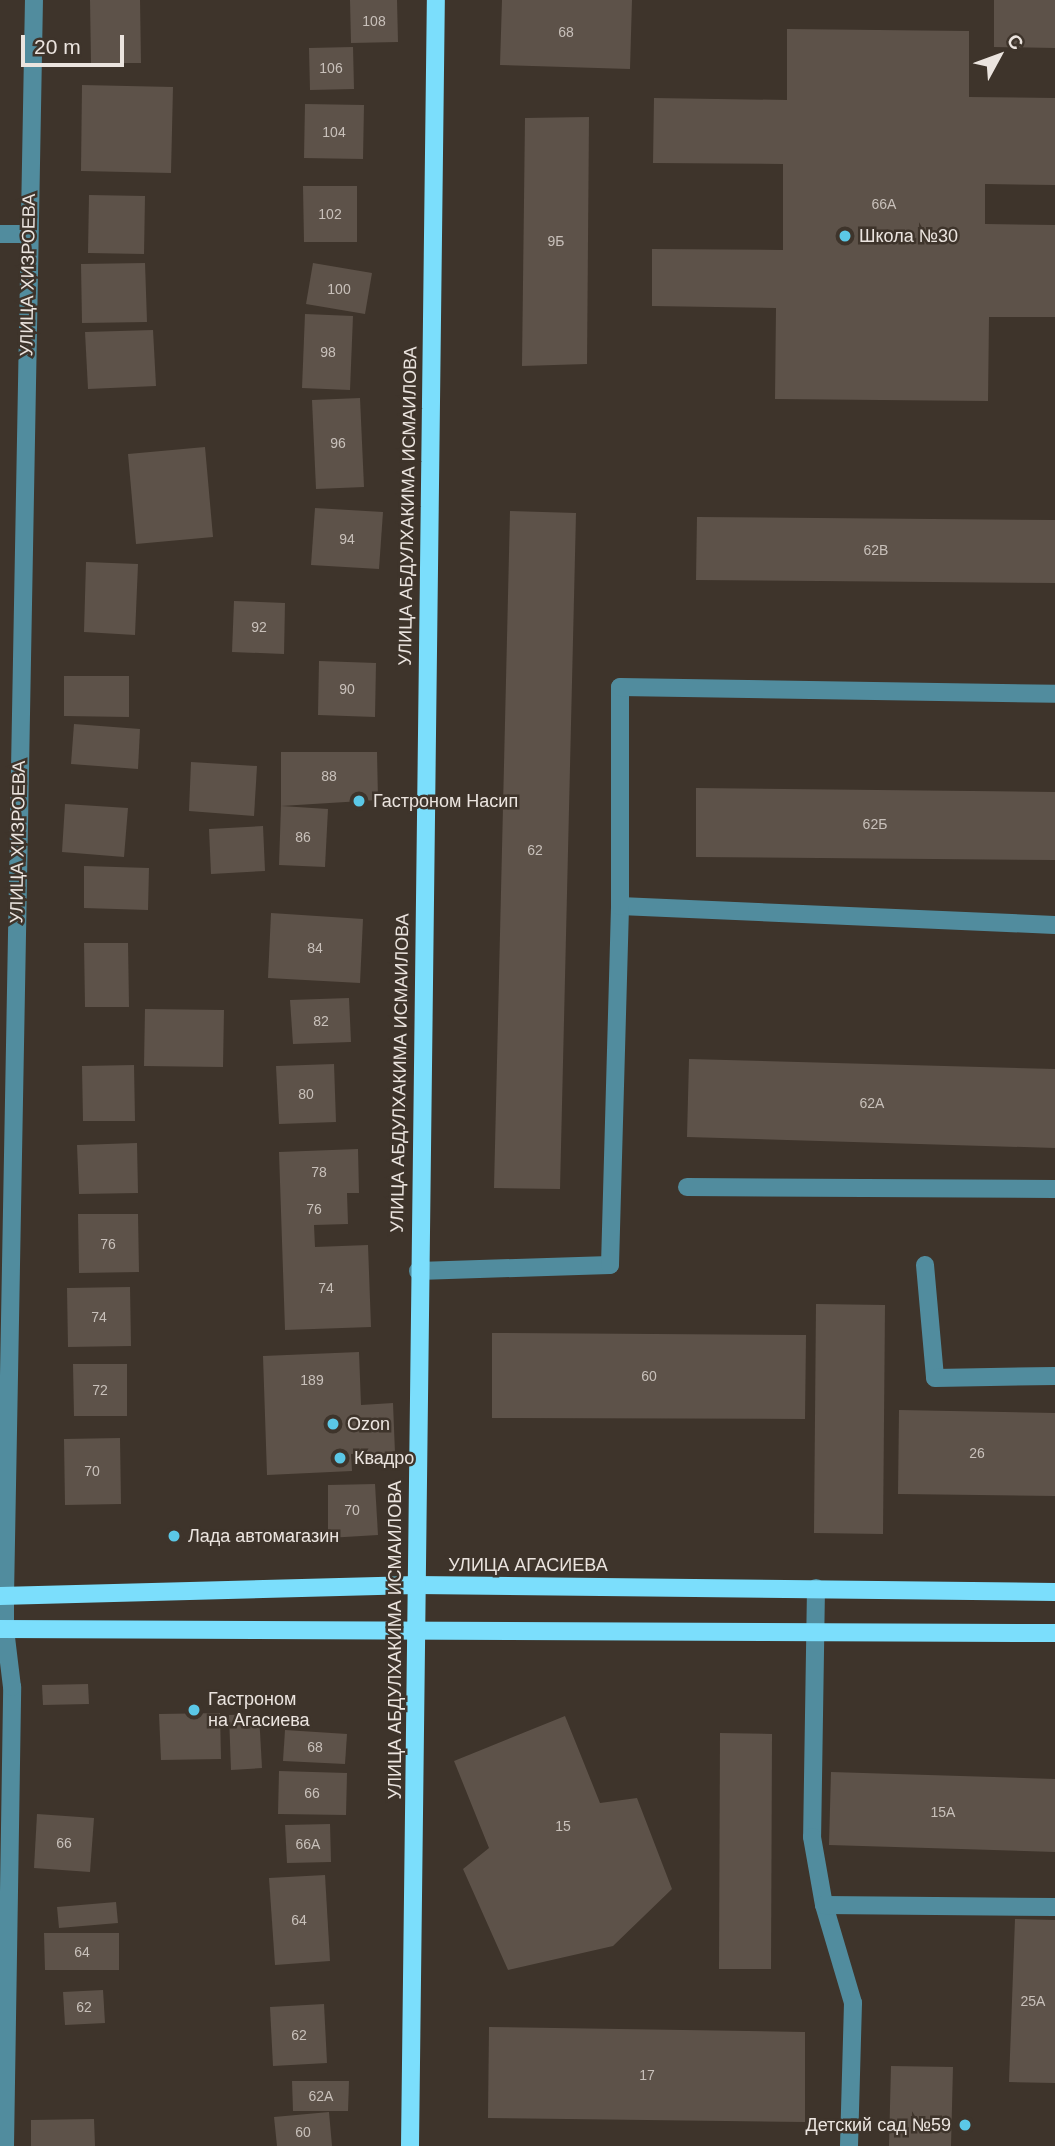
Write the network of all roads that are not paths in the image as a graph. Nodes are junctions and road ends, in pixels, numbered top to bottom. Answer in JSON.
{"nodes":[{"id":1,"x":34,"y":0,"type":"edge"},
{"id":2,"x":436,"y":0,"type":"edge"},
{"id":3,"x":0,"y":234,"type":"edge"},
{"id":4,"x":29,"y":234,"type":"junction"},
{"id":5,"x":1055,"y":694,"type":"edge"},
{"id":6,"x":620,"y":906,"type":"junction"},
{"id":7,"x":1055,"y":925,"type":"edge"},
{"id":8,"x":687,"y":1187,"type":"dead end"},
{"id":9,"x":1055,"y":1189,"type":"edge"},
{"id":10,"x":925,"y":1265,"type":"dead end"},
{"id":11,"x":418,"y":1270,"type":"junction"},
{"id":12,"x":1055,"y":1376,"type":"edge"},
{"id":13,"x":416,"y":1585,"type":"junction"},
{"id":14,"x":816,"y":1588,"type":"junction"},
{"id":15,"x":1055,"y":1592,"type":"edge"},
{"id":16,"x":2,"y":1596,"type":"edge"},
{"id":17,"x":2,"y":1629,"type":"edge"},
{"id":18,"x":417,"y":1632,"type":"junction"},
{"id":19,"x":813,"y":1632,"type":"junction"},
{"id":20,"x":1055,"y":1633,"type":"edge"},
{"id":21,"x":824,"y":1905,"type":"junction"},
{"id":22,"x":1055,"y":1907,"type":"edge"},
{"id":23,"x":5,"y":2146,"type":"edge"},
{"id":24,"x":410,"y":2146,"type":"edge"},
{"id":25,"x":849,"y":2146,"type":"edge"}],
"edges":[{"from":1,"to":4,"type":"street","name":"УЛИЦА ХИЗРОЕВА"},
{"from":2,"to":11,"type":"main road","name":"УЛИЦА АБДУЛХАКИМА ИСМАИЛОВА"},
{"from":3,"to":4,"type":"street"},
{"from":4,"to":16,"type":"street","name":"УЛИЦА ХИЗРОЕВА"},
{"from":5,"to":6,"type":"street"},
{"from":6,"to":7,"type":"street"},
{"from":6,"to":11,"type":"street"},
{"from":8,"to":9,"type":"street"},
{"from":10,"to":12,"type":"street"},
{"from":11,"to":13,"type":"main road","name":"УЛИЦА АБДУЛХАКИМА ИСМАИЛОВА"},
{"from":13,"to":14,"type":"main road","name":"УЛИЦА АГАСИЕВА"},
{"from":13,"to":16,"type":"main road","name":"УЛИЦА АГАСИЕВА"},
{"from":13,"to":18,"type":"main road","name":"УЛИЦА АБДУЛХАКИМА ИСМАИЛОВА"},
{"from":14,"to":15,"type":"main road","name":"УЛИЦА АГАСИЕВА"},
{"from":14,"to":19,"type":"street"},
{"from":16,"to":17,"type":"street","name":"УЛИЦА ХИЗРОЕВА"},
{"from":17,"to":18,"type":"main road"},
{"from":17,"to":23,"type":"street","name":"УЛИЦА ХИЗРОЕВА"},
{"from":18,"to":19,"type":"main road"},
{"from":18,"to":24,"type":"main road","name":"УЛИЦА АБДУЛХАКИМА ИСМАИЛОВА"},
{"from":19,"to":20,"type":"main road"},
{"from":19,"to":21,"type":"street"},
{"from":21,"to":22,"type":"street"},
{"from":21,"to":25,"type":"street"}]}
